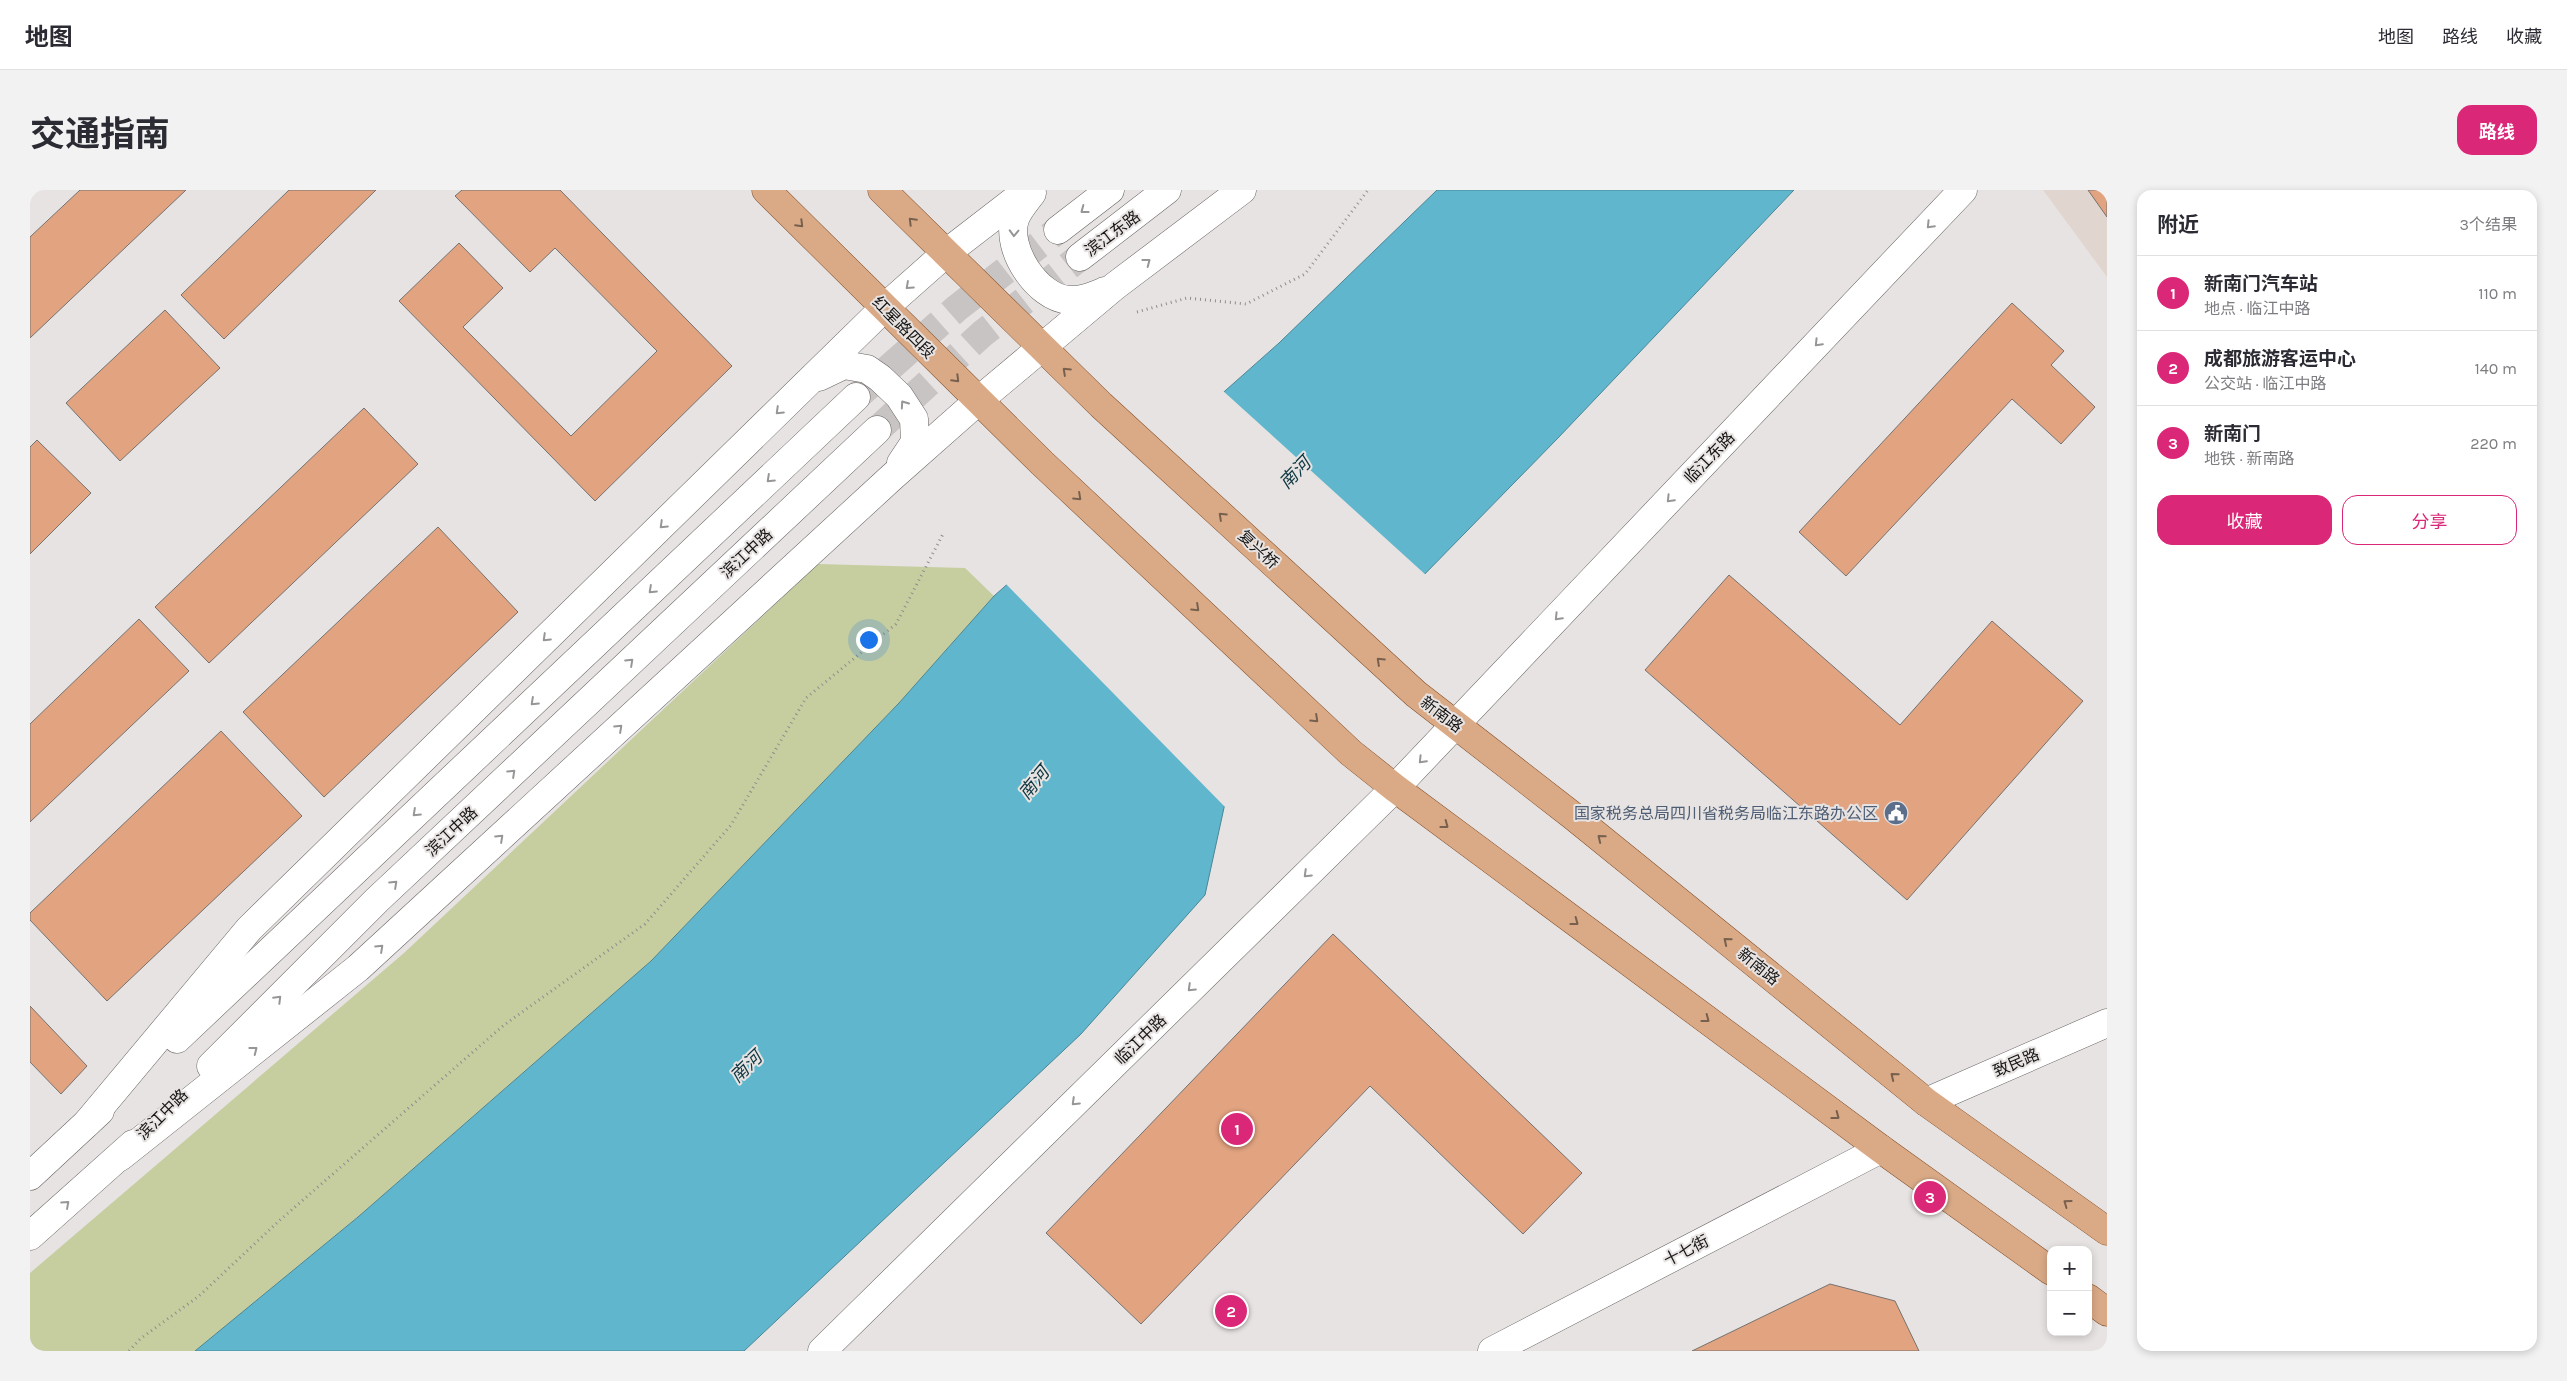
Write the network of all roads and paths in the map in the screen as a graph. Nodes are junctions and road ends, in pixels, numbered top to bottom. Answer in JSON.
{"nodes":[{"id":1,"x":766,"y":190,"type":"edge"},
{"id":2,"x":882,"y":190,"type":"edge"},
{"id":3,"x":1028,"y":190,"type":"edge"},
{"id":4,"x":1034,"y":190,"type":"edge"},
{"id":5,"x":1110,"y":190,"type":"edge"},
{"id":6,"x":1168,"y":190,"type":"edge"},
{"id":7,"x":1242,"y":190,"type":"edge"},
{"id":8,"x":1368,"y":190,"type":"edge"},
{"id":9,"x":1964,"y":190,"type":"edge"},
{"id":10,"x":1058,"y":230,"type":"tunnel mouth"},
{"id":11,"x":945,"y":254,"type":"junction"},
{"id":12,"x":1080,"y":257,"type":"tunnel mouth"},
{"id":13,"x":1115,"y":286,"type":"junction"},
{"id":14,"x":884,"y":308,"type":"junction"},
{"id":15,"x":1132,"y":314,"type":"dead end"},
{"id":16,"x":1042,"y":348,"type":"junction"},
{"id":17,"x":809,"y":381,"type":"junction"},
{"id":18,"x":856,"y":397,"type":"tunnel mouth"},
{"id":19,"x":978,"y":401,"type":"junction"},
{"id":20,"x":877,"y":430,"type":"tunnel mouth"},
{"id":21,"x":892,"y":477,"type":"junction"},
{"id":22,"x":943,"y":534,"type":"dead end"},
{"id":23,"x":1416,"y":694,"type":"joint"},
{"id":24,"x":1456,"y":724,"type":"junction"},
{"id":25,"x":1394,"y":788,"type":"junction"},
{"id":26,"x":2107,"y":1023,"type":"edge"},
{"id":27,"x":1926,"y":1102,"type":"junction"},
{"id":28,"x":88,"y":1123,"type":"junction"},
{"id":29,"x":1881,"y":1149,"type":"junction"},
{"id":30,"x":120,"y":1157,"type":"junction"},
{"id":31,"x":30,"y":1176,"type":"edge"},
{"id":32,"x":2107,"y":1231,"type":"edge"},
{"id":33,"x":30,"y":1236,"type":"edge"},
{"id":34,"x":2047,"y":1268,"type":"edge"},
{"id":35,"x":2092,"y":1301,"type":"edge"},
{"id":36,"x":2107,"y":1312,"type":"edge"},
{"id":37,"x":129,"y":1351,"type":"edge"},
{"id":38,"x":822,"y":1351,"type":"edge"},
{"id":39,"x":1492,"y":1351,"type":"edge"}],
"edges":[{"from":1,"to":14,"type":"main road","name":"红星路四段","one_way":true},
{"from":11,"to":2,"type":"main road","one_way":true},
{"from":3,"to":11,"type":"main road"},
{"from":4,"to":13,"type":"main road","one_way":true},
{"from":5,"to":10,"type":"main road","one_way":true},
{"from":6,"to":12,"type":"main road","name":"滨江东路"},
{"from":13,"to":7,"type":"main road","one_way":true},
{"from":8,"to":15,"type":"path"},
{"from":9,"to":24,"type":"main road","name":"临江东路","one_way":true},
{"from":11,"to":14,"type":"main road","one_way":true},
{"from":11,"to":16,"type":"main road"},
{"from":13,"to":16,"type":"main road"},
{"from":14,"to":17,"type":"main road"},
{"from":14,"to":19,"type":"main road","name":"红星路四段","one_way":true},
{"from":16,"to":19,"type":"main road"},
{"from":23,"to":16,"type":"main road","name":"复兴桥","one_way":true},
{"from":21,"to":17,"type":"main road","one_way":true},
{"from":17,"to":28,"type":"main road","one_way":true},
{"from":18,"to":28,"type":"main road","one_way":true},
{"from":19,"to":21,"type":"main road"},
{"from":19,"to":25,"type":"main road","name":"红星路四段","one_way":true},
{"from":30,"to":20,"type":"main road","name":"滨江中路","one_way":true},
{"from":30,"to":21,"type":"main road","one_way":true},
{"from":22,"to":37,"type":"path"},
{"from":23,"to":24,"type":"main road","name":"新南路"},
{"from":24,"to":25,"type":"main road","name":"临江中路","one_way":true},
{"from":27,"to":24,"type":"main road","name":"新南路","one_way":true},
{"from":25,"to":29,"type":"main road","one_way":true},
{"from":25,"to":38,"type":"main road","name":"临江中路","one_way":true},
{"from":26,"to":27,"type":"main road","name":"致民路"},
{"from":32,"to":27,"type":"main road","name":"新南路","one_way":true},
{"from":28,"to":31,"type":"main road"},
{"from":29,"to":34,"type":"main road"},
{"from":29,"to":39,"type":"main road","name":"十七街"},
{"from":33,"to":30,"type":"main road","name":"滨江中路","one_way":true},
{"from":35,"to":36,"type":"main road"}]}
